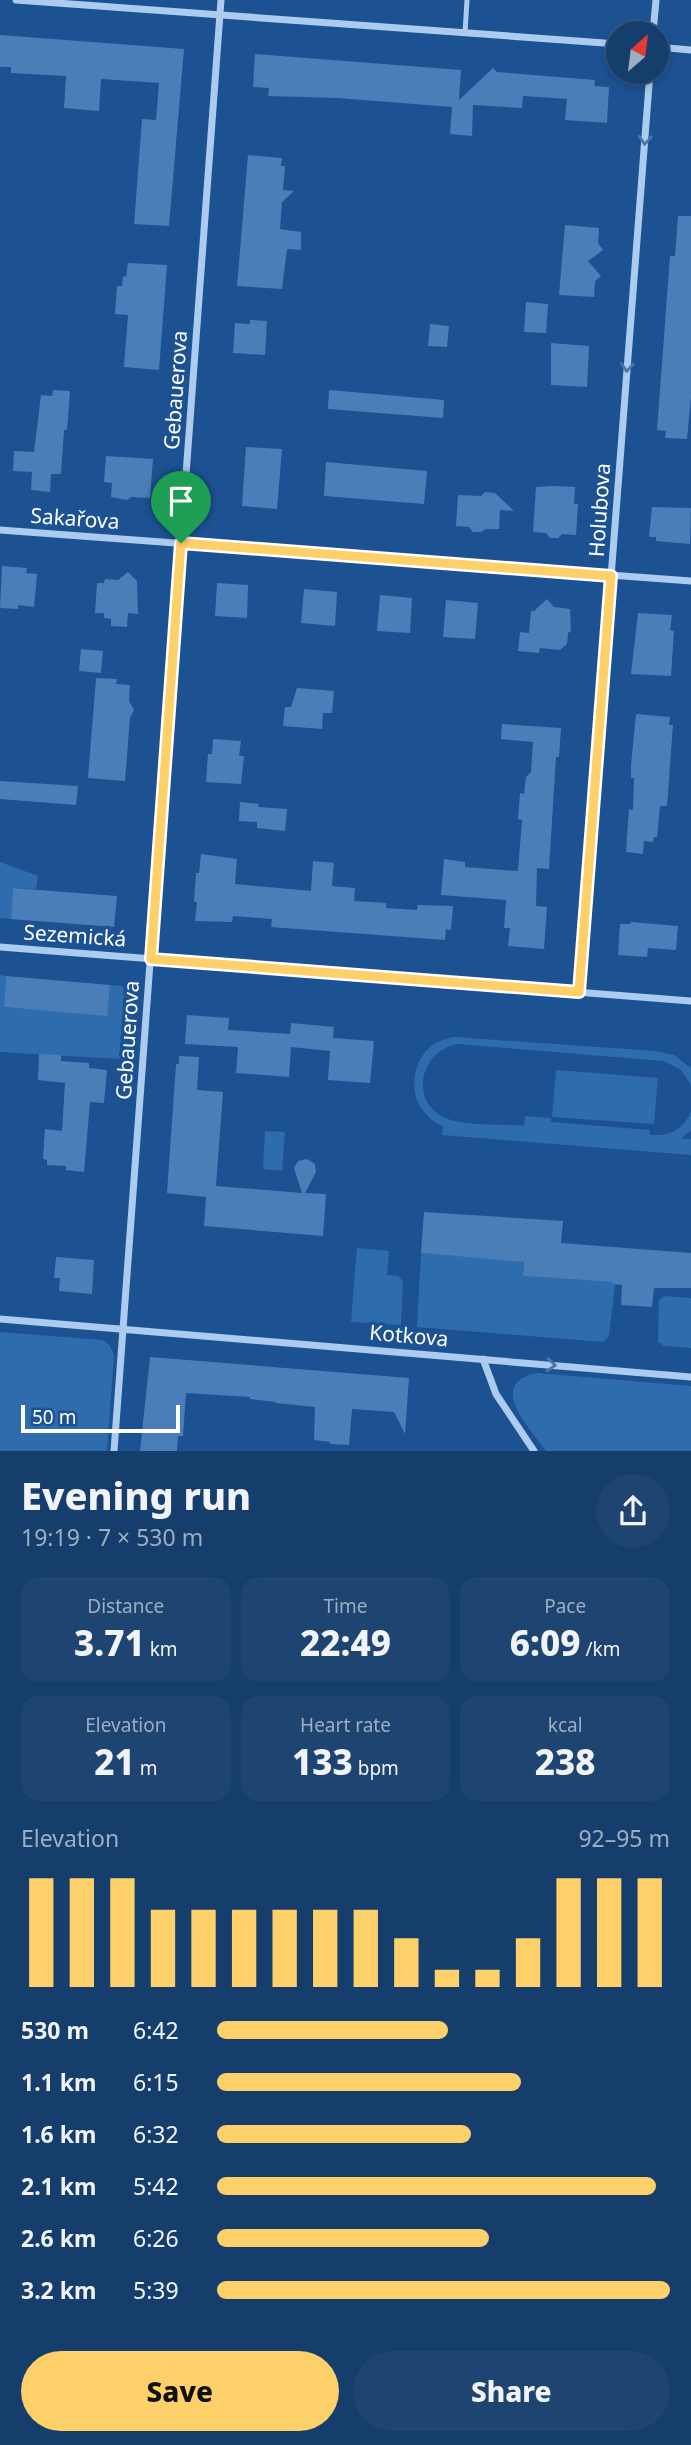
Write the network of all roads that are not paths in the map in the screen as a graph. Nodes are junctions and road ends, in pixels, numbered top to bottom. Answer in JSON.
{"nodes":[{"id":1,"x":16,"y":0,"type":"edge"},
{"id":2,"x":221,"y":0,"type":"edge"},
{"id":3,"x":467,"y":0,"type":"edge"},
{"id":4,"x":656,"y":0,"type":"edge"},
{"id":5,"x":220,"y":15,"type":"junction"},
{"id":6,"x":654,"y":21,"type":"edge"},
{"id":7,"x":465,"y":33,"type":"junction"},
{"id":8,"x":606,"y":43,"type":"edge"},
{"id":9,"x":669,"y":48,"type":"edge"},
{"id":10,"x":691,"y":50,"type":"edge"},
{"id":11,"x":649,"y":84,"type":"edge"},
{"id":12,"x":0,"y":530,"type":"edge"},
{"id":13,"x":181,"y":543,"type":"junction"},
{"id":14,"x":611,"y":576,"type":"junction"},
{"id":15,"x":691,"y":582,"type":"edge"},
{"id":16,"x":0,"y":947,"type":"edge"},
{"id":17,"x":151,"y":959,"type":"junction"},
{"id":18,"x":579,"y":992,"type":"junction"},
{"id":19,"x":691,"y":1001,"type":"edge"},
{"id":20,"x":0,"y":1319,"type":"edge"},
{"id":21,"x":123,"y":1328,"type":"junction"},
{"id":22,"x":483,"y":1359,"type":"junction"},
{"id":23,"x":691,"y":1377,"type":"edge"},
{"id":24,"x":114,"y":1451,"type":"edge"},
{"id":25,"x":534,"y":1451,"type":"edge"}],
"edges":[{"from":1,"to":5,"type":"street"},
{"from":2,"to":5,"type":"street","name":"Gebauerova"},
{"from":3,"to":7,"type":"lane"},
{"from":4,"to":6,"type":"street"},
{"from":5,"to":7,"type":"street"},
{"from":5,"to":13,"type":"street","name":"Gebauerova"},
{"from":7,"to":8,"type":"street"},
{"from":9,"to":10,"type":"street"},
{"from":11,"to":14,"type":"street","name":"Holubova","one_way":true},
{"from":12,"to":13,"type":"street","name":"Sakařova"},
{"from":13,"to":14,"type":"street","name":"Sakařova"},
{"from":13,"to":17,"type":"street","name":"Gebauerova"},
{"from":14,"to":15,"type":"street","name":"Sakařova"},
{"from":14,"to":18,"type":"street","name":"Holubova"},
{"from":16,"to":17,"type":"street","name":"Sezemická"},
{"from":17,"to":18,"type":"street","name":"Sezemická"},
{"from":17,"to":21,"type":"street","name":"Gebauerova"},
{"from":18,"to":19,"type":"street","name":"Sezemická"},
{"from":20,"to":21,"type":"street","name":"Kotkova"},
{"from":21,"to":22,"type":"street","name":"Kotkova"},
{"from":21,"to":24,"type":"street","name":"Gebauerova"},
{"from":22,"to":23,"type":"street","name":"Kotkova","one_way":true},
{"from":22,"to":25,"type":"street"}]}
